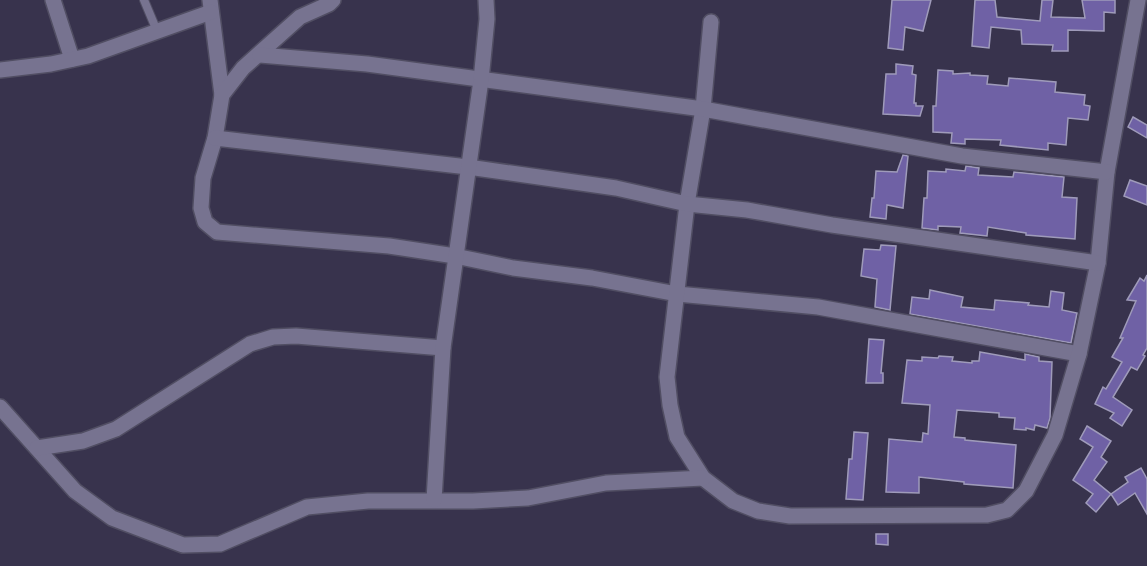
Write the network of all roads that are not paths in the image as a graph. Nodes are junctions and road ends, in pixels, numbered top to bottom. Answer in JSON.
{"nodes":[{"id":1,"x":53,"y":0,"type":"edge"},
{"id":2,"x":144,"y":0,"type":"edge"},
{"id":3,"x":333,"y":0,"type":"edge"},
{"id":4,"x":486,"y":0,"type":"edge"},
{"id":5,"x":1138,"y":0,"type":"edge"},
{"id":6,"x":210,"y":6,"type":"edge"},
{"id":7,"x":711,"y":22,"type":"dead end"},
{"id":8,"x":157,"y":31,"type":"junction"},
{"id":9,"x":260,"y":55,"type":"junction"},
{"id":10,"x":72,"y":59,"type":"junction"},
{"id":11,"x":0,"y":70,"type":"edge"},
{"id":12,"x":481,"y":80,"type":"junction"},
{"id":13,"x":222,"y":95,"type":"junction"},
{"id":14,"x":703,"y":109,"type":"junction"},
{"id":15,"x":215,"y":138,"type":"junction"},
{"id":16,"x":468,"y":166,"type":"junction"},
{"id":17,"x":1107,"y":172,"type":"junction"},
{"id":18,"x":687,"y":204,"type":"junction"},
{"id":19,"x":455,"y":256,"type":"junction"},
{"id":20,"x":1098,"y":263,"type":"junction"},
{"id":21,"x":677,"y":294,"type":"junction"},
{"id":22,"x":443,"y":348,"type":"junction"},
{"id":23,"x":1079,"y":354,"type":"junction"},
{"id":24,"x":0,"y":407,"type":"edge"},
{"id":25,"x":36,"y":448,"type":"junction"},
{"id":26,"x":703,"y":478,"type":"junction"},
{"id":27,"x":434,"y":500,"type":"junction"}],
"edges":[{"from":1,"to":10,"type":"street"},
{"from":2,"to":8,"type":"lane"},
{"from":3,"to":9,"type":"street"},
{"from":4,"to":12,"type":"street"},
{"from":5,"to":17,"type":"street"},
{"from":6,"to":8,"type":"street"},
{"from":6,"to":13,"type":"street"},
{"from":7,"to":14,"type":"street"},
{"from":8,"to":10,"type":"street"},
{"from":9,"to":12,"type":"street"},
{"from":9,"to":13,"type":"street"},
{"from":10,"to":11,"type":"street"},
{"from":12,"to":14,"type":"street"},
{"from":12,"to":16,"type":"street"},
{"from":13,"to":15,"type":"street"},
{"from":14,"to":17,"type":"street"},
{"from":14,"to":18,"type":"street"},
{"from":15,"to":16,"type":"street"},
{"from":15,"to":19,"type":"street"},
{"from":16,"to":18,"type":"street"},
{"from":16,"to":19,"type":"street"},
{"from":17,"to":20,"type":"street"},
{"from":18,"to":20,"type":"street"},
{"from":18,"to":21,"type":"street"},
{"from":19,"to":21,"type":"street"},
{"from":19,"to":22,"type":"street"},
{"from":20,"to":23,"type":"street"},
{"from":21,"to":23,"type":"street"},
{"from":21,"to":26,"type":"street"},
{"from":22,"to":25,"type":"street"},
{"from":22,"to":27,"type":"street"},
{"from":23,"to":26,"type":"street"},
{"from":24,"to":25,"type":"street"},
{"from":25,"to":27,"type":"street"},
{"from":26,"to":27,"type":"street"}]}
